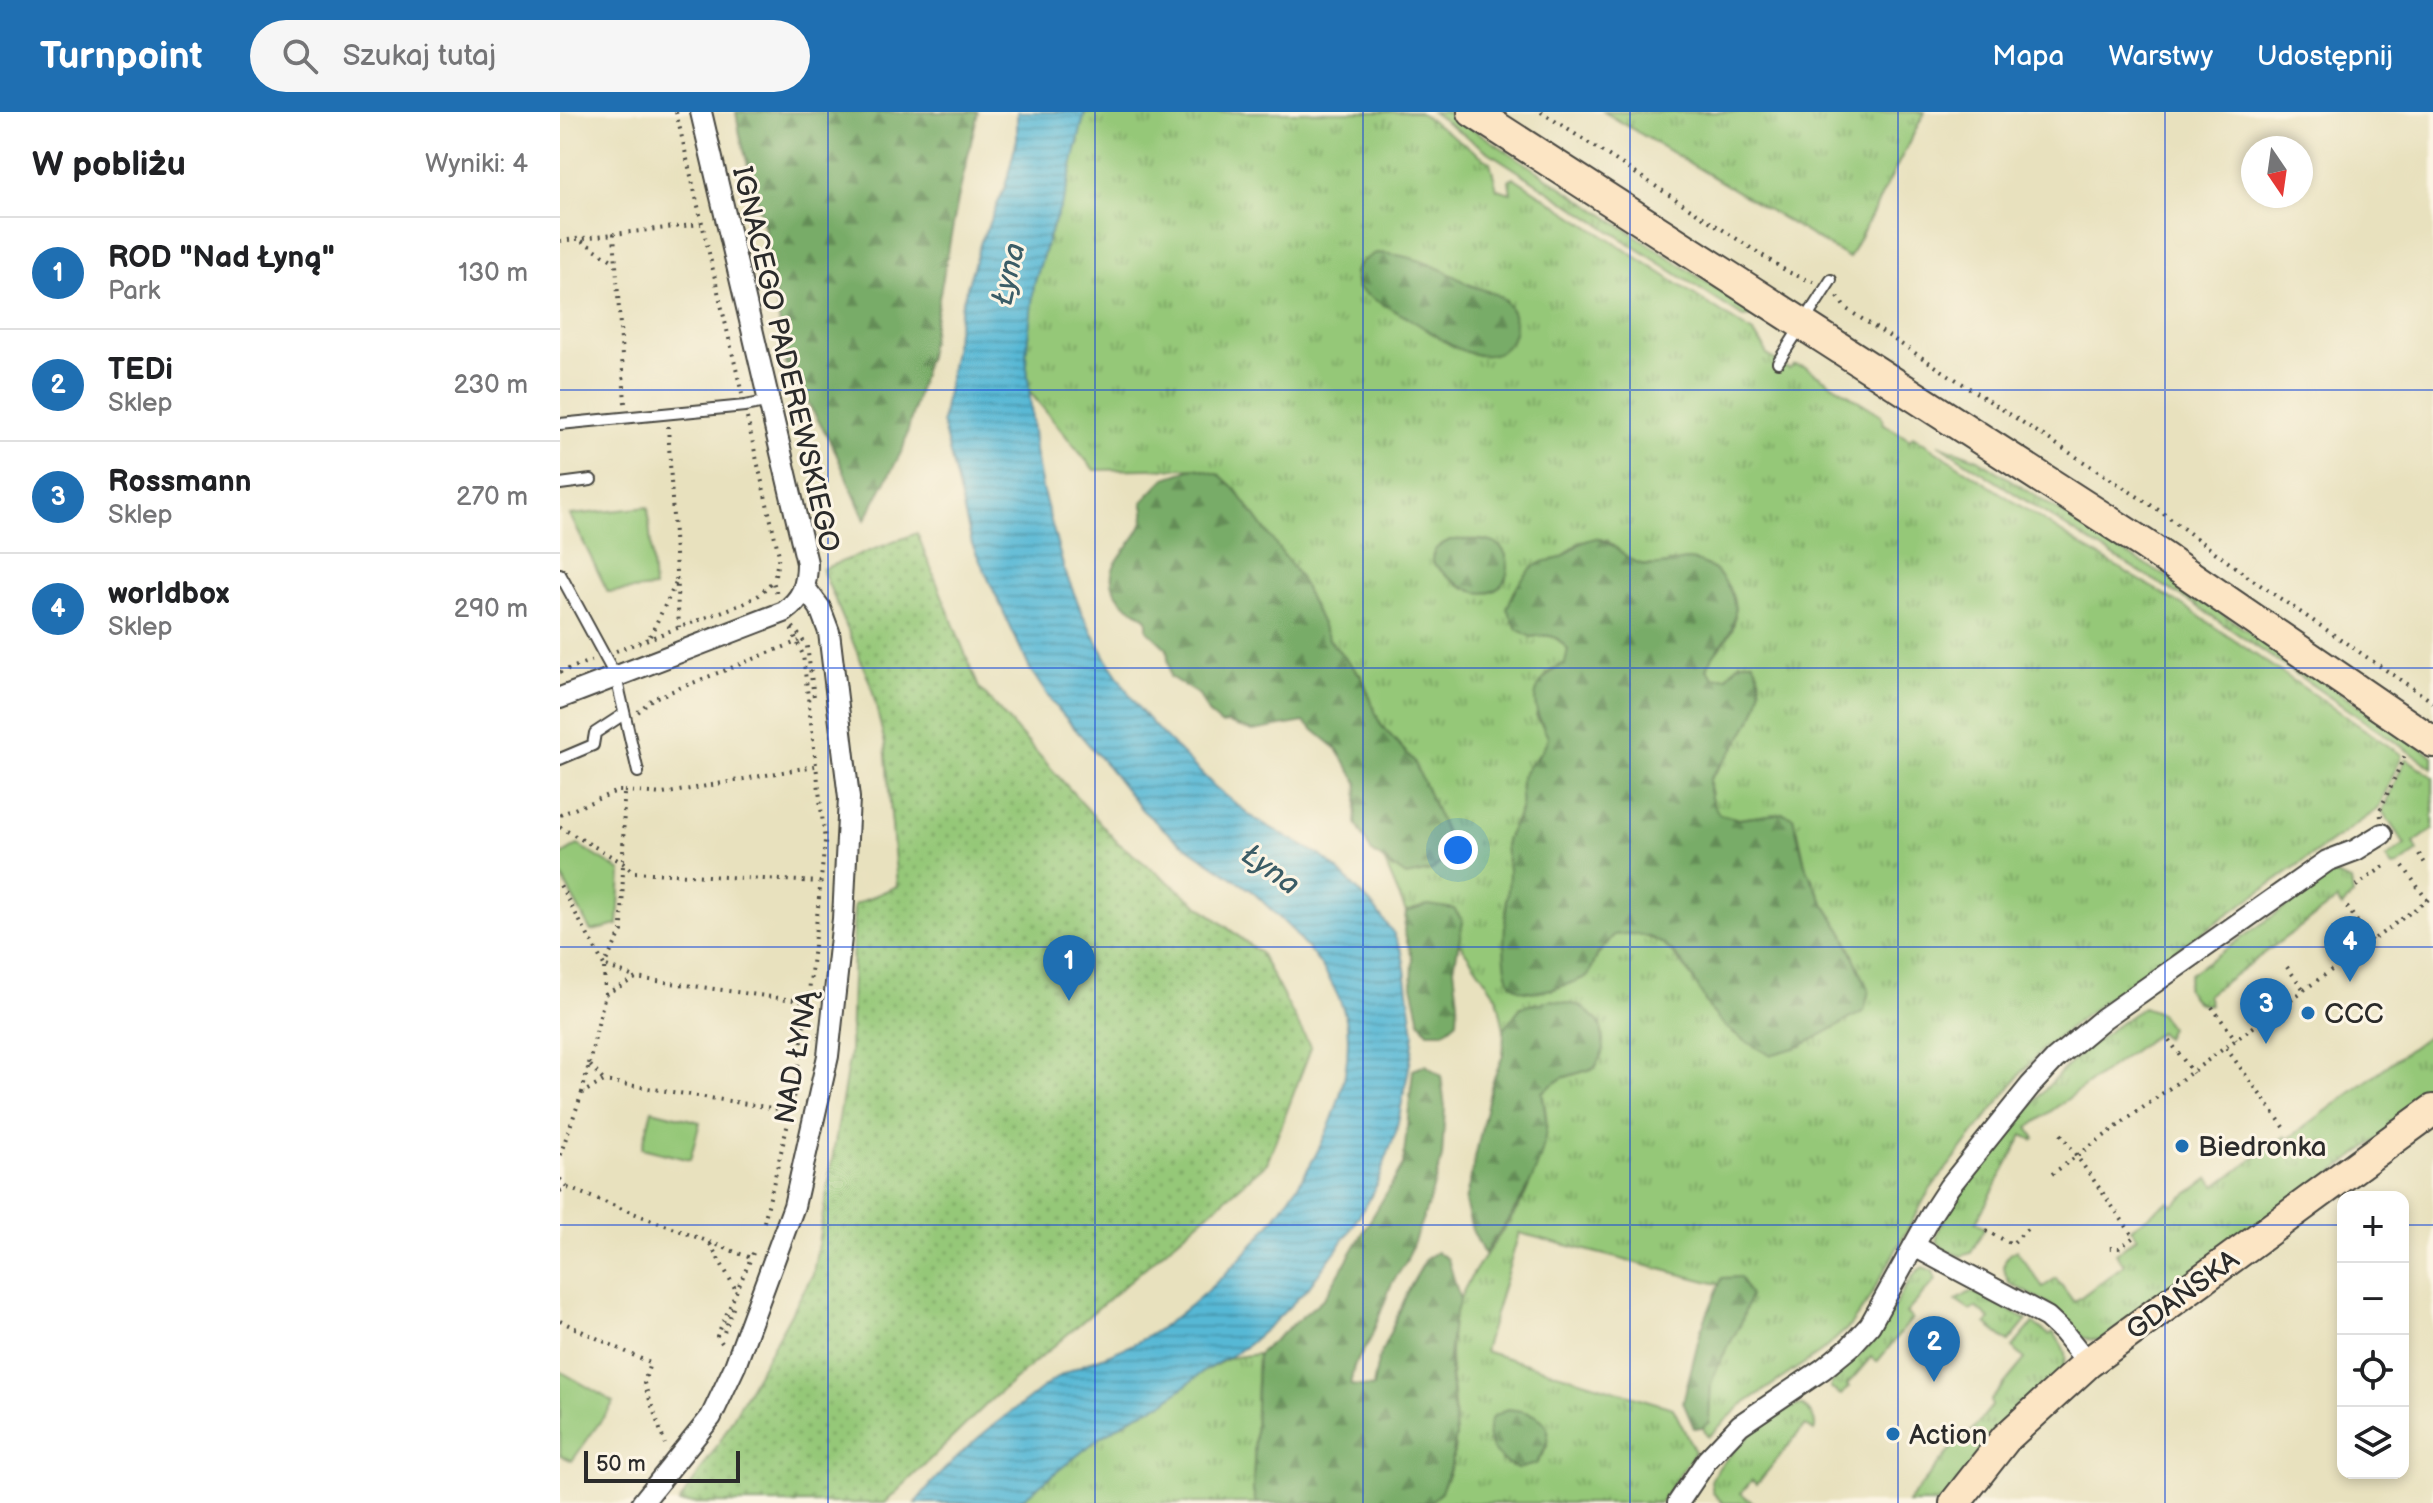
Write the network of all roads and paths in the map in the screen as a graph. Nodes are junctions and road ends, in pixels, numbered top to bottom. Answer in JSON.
{"nodes":[{"id":1,"x":676,"y":112,"type":"edge"},
{"id":2,"x":701,"y":112,"type":"edge"},
{"id":3,"x":1473,"y":112,"type":"edge"},
{"id":4,"x":1541,"y":112,"type":"edge"},
{"id":5,"x":701,"y":224,"type":"junction"},
{"id":6,"x":614,"y":234,"type":"junction"},
{"id":7,"x":580,"y":239,"type":"junction"},
{"id":8,"x":560,"y":241,"type":"edge"},
{"id":9,"x":616,"y":263,"type":"junction"},
{"id":10,"x":1829,"y":284,"type":"junction"},
{"id":11,"x":1802,"y":324,"type":"junction"},
{"id":12,"x":1778,"y":362,"type":"dead end"},
{"id":13,"x":770,"y":401,"type":"junction"},
{"id":14,"x":745,"y":406,"type":"junction"},
{"id":15,"x":625,"y":418,"type":"junction"},
{"id":16,"x":676,"y":421,"type":"dead end"},
{"id":17,"x":560,"y":424,"type":"edge"},
{"id":18,"x":591,"y":480,"type":"dead end"},
{"id":19,"x":560,"y":484,"type":"edge"},
{"id":20,"x":560,"y":574,"type":"edge"},
{"id":21,"x":773,"y":581,"type":"junction"},
{"id":22,"x":677,"y":582,"type":"junction"},
{"id":23,"x":805,"y":588,"type":"junction"},
{"id":24,"x":789,"y":620,"type":"junction"},
{"id":25,"x":679,"y":627,"type":"junction"},
{"id":26,"x":649,"y":638,"type":"junction"},
{"id":27,"x":799,"y":641,"type":"junction"},
{"id":28,"x":604,"y":655,"type":"junction"},
{"id":29,"x":560,"y":672,"type":"edge"},
{"id":30,"x":616,"y":677,"type":"junction"},
{"id":31,"x":560,"y":698,"type":"edge"},
{"id":32,"x":2433,"y":702,"type":"edge"},
{"id":33,"x":624,"y":714,"type":"junction"},
{"id":34,"x":2419,"y":747,"type":"edge"},
{"id":35,"x":821,"y":750,"type":"dead end"},
{"id":36,"x":560,"y":759,"type":"edge"},
{"id":37,"x":816,"y":766,"type":"junction"},
{"id":38,"x":638,"y":772,"type":"dead end"},
{"id":39,"x":825,"y":777,"type":"dead end"},
{"id":40,"x":624,"y":791,"type":"junction"},
{"id":41,"x":560,"y":815,"type":"edge"},
{"id":42,"x":560,"y":827,"type":"edge"},
{"id":43,"x":2382,"y":834,"type":"joint"},
{"id":44,"x":2419,"y":854,"type":"dead end"},
{"id":45,"x":623,"y":863,"type":"junction"},
{"id":46,"x":2386,"y":865,"type":"dead end"},
{"id":47,"x":2426,"y":865,"type":"dead end"},
{"id":48,"x":2403,"y":866,"type":"dead end"},
{"id":49,"x":829,"y":869,"type":"dead end"},
{"id":50,"x":633,"y":872,"type":"junction"},
{"id":51,"x":623,"y":877,"type":"junction"},
{"id":52,"x":821,"y":882,"type":"junction"},
{"id":53,"x":560,"y":885,"type":"edge"},
{"id":54,"x":2356,"y":886,"type":"dead end"},
{"id":55,"x":2433,"y":896,"type":"edge"},
{"id":56,"x":2427,"y":900,"type":"junction"},
{"id":57,"x":2347,"y":907,"type":"dead end"},
{"id":58,"x":2371,"y":941,"type":"junction"},
{"id":59,"x":604,"y":965,"type":"junction"},
{"id":60,"x":2287,"y":967,"type":"dead end"},
{"id":61,"x":636,"y":978,"type":"junction"},
{"id":62,"x":2304,"y":990,"type":"junction"},
{"id":63,"x":605,"y":994,"type":"junction"},
{"id":64,"x":808,"y":1002,"type":"junction"},
{"id":65,"x":2212,"y":1007,"type":"dead end"},
{"id":66,"x":2169,"y":1040,"type":"dead end"},
{"id":67,"x":2236,"y":1040,"type":"junction"},
{"id":68,"x":2226,"y":1048,"type":"junction"},
{"id":69,"x":589,"y":1064,"type":"junction"},
{"id":70,"x":2193,"y":1073,"type":"junction"},
{"id":71,"x":604,"y":1081,"type":"junction"},
{"id":72,"x":582,"y":1093,"type":"junction"},
{"id":73,"x":2433,"y":1110,"type":"edge"},
{"id":74,"x":791,"y":1111,"type":"junction"},
{"id":75,"x":2287,"y":1131,"type":"dead end"},
{"id":76,"x":2061,"y":1134,"type":"dead end"},
{"id":77,"x":560,"y":1155,"type":"edge"},
{"id":78,"x":2077,"y":1156,"type":"junction"},
{"id":79,"x":2052,"y":1174,"type":"dead end"},
{"id":80,"x":560,"y":1179,"type":"edge"},
{"id":81,"x":568,"y":1188,"type":"junction"},
{"id":82,"x":560,"y":1191,"type":"edge"},
{"id":83,"x":776,"y":1202,"type":"dead end"},
{"id":84,"x":2030,"y":1226,"type":"dead end"},
{"id":85,"x":1986,"y":1231,"type":"dead end"},
{"id":86,"x":709,"y":1242,"type":"junction"},
{"id":87,"x":1914,"y":1246,"type":"junction"},
{"id":88,"x":755,"y":1247,"type":"dead end"},
{"id":89,"x":2106,"y":1248,"type":"dead end"},
{"id":90,"x":759,"y":1253,"type":"dead end"},
{"id":91,"x":756,"y":1262,"type":"dead end"},
{"id":92,"x":736,"y":1290,"type":"dead end"},
{"id":93,"x":744,"y":1291,"type":"dead end"},
{"id":94,"x":560,"y":1321,"type":"edge"},
{"id":95,"x":728,"y":1340,"type":"dead end"},
{"id":96,"x":2088,"y":1363,"type":"junction"},
{"id":97,"x":667,"y":1449,"type":"dead end"},
{"id":98,"x":1688,"y":1499,"type":"edge"},
{"id":99,"x":642,"y":1503,"type":"edge"},
{"id":100,"x":1955,"y":1503,"type":"edge"}],
"edges":[{"from":1,"to":5,"type":"path"},
{"from":2,"to":13,"type":"street","name":"IGNACEGO PADEREWSKIEGO"},
{"from":3,"to":11,"type":"main road"},
{"from":4,"to":10,"type":"path"},
{"from":5,"to":6,"type":"path"},
{"from":5,"to":14,"type":"path"},
{"from":6,"to":7,"type":"path"},
{"from":6,"to":9,"type":"path"},
{"from":7,"to":8,"type":"path"},
{"from":7,"to":9,"type":"path"},
{"from":9,"to":15,"type":"path"},
{"from":10,"to":11,"type":"lane"},
{"from":10,"to":32,"type":"path"},
{"from":11,"to":12,"type":"lane"},
{"from":11,"to":34,"type":"main road"},
{"from":13,"to":14,"type":"lane"},
{"from":13,"to":23,"type":"street","name":"IGNACEGO PADEREWSKIEGO"},
{"from":14,"to":15,"type":"lane"},
{"from":14,"to":21,"type":"path"},
{"from":15,"to":17,"type":"lane"},
{"from":16,"to":22,"type":"path"},
{"from":18,"to":19,"type":"lane"},
{"from":20,"to":28,"type":"lane"},
{"from":21,"to":24,"type":"path"},
{"from":21,"to":25,"type":"path"},
{"from":22,"to":25,"type":"path"},
{"from":22,"to":26,"type":"path"},
{"from":23,"to":24,"type":"street","name":"IGNACEGO PADEREWSKIEGO"},
{"from":23,"to":99,"type":"street","name":"NAD ŁYNĄ"},
{"from":24,"to":27,"type":"path"},
{"from":24,"to":30,"type":"street","name":"IGNACEGO PADEREWSKIEGO"},
{"from":24,"to":35,"type":"path"},
{"from":25,"to":26,"type":"path"},
{"from":26,"to":28,"type":"path"},
{"from":27,"to":33,"type":"path"},
{"from":27,"to":37,"type":"path"},
{"from":28,"to":29,"type":"path"},
{"from":28,"to":30,"type":"lane"},
{"from":30,"to":31,"type":"street","name":"IGNACEGO PADEREWSKIEGO"},
{"from":30,"to":33,"type":"lane"},
{"from":33,"to":36,"type":"lane"},
{"from":33,"to":38,"type":"lane"},
{"from":34,"to":43,"type":"path"},
{"from":37,"to":40,"type":"path"},
{"from":37,"to":52,"type":"path"},
{"from":39,"to":49,"type":"path"},
{"from":40,"to":41,"type":"path"},
{"from":40,"to":45,"type":"path"},
{"from":42,"to":45,"type":"path"},
{"from":43,"to":87,"type":"street"},
{"from":44,"to":47,"type":"path"},
{"from":45,"to":50,"type":"path"},
{"from":45,"to":51,"type":"path"},
{"from":46,"to":54,"type":"path"},
{"from":48,"to":56,"type":"path"},
{"from":50,"to":51,"type":"path"},
{"from":50,"to":52,"type":"path"},
{"from":51,"to":59,"type":"path"},
{"from":52,"to":64,"type":"path"},
{"from":53,"to":59,"type":"path"},
{"from":55,"to":56,"type":"path"},
{"from":56,"to":58,"type":"path"},
{"from":57,"to":58,"type":"path"},
{"from":58,"to":62,"type":"path"},
{"from":59,"to":61,"type":"path"},
{"from":59,"to":63,"type":"path"},
{"from":60,"to":62,"type":"path"},
{"from":61,"to":63,"type":"path"},
{"from":61,"to":64,"type":"path"},
{"from":62,"to":67,"type":"path"},
{"from":63,"to":69,"type":"path"},
{"from":64,"to":74,"type":"path"},
{"from":65,"to":67,"type":"path"},
{"from":66,"to":70,"type":"path"},
{"from":67,"to":68,"type":"path"},
{"from":68,"to":70,"type":"path"},
{"from":68,"to":75,"type":"path"},
{"from":69,"to":71,"type":"path"},
{"from":69,"to":72,"type":"path"},
{"from":70,"to":78,"type":"path"},
{"from":71,"to":72,"type":"path"},
{"from":71,"to":74,"type":"path"},
{"from":72,"to":77,"type":"path"},
{"from":73,"to":96,"type":"main road","name":"GDAŃSKA"},
{"from":74,"to":83,"type":"path"},
{"from":76,"to":78,"type":"path"},
{"from":78,"to":79,"type":"path"},
{"from":78,"to":89,"type":"path"},
{"from":80,"to":81,"type":"path"},
{"from":81,"to":82,"type":"path"},
{"from":81,"to":86,"type":"path"},
{"from":84,"to":85,"type":"path"},
{"from":86,"to":88,"type":"path"},
{"from":86,"to":92,"type":"path"},
{"from":87,"to":96,"type":"street"},
{"from":87,"to":98,"type":"street"},
{"from":90,"to":91,"type":"path"},
{"from":93,"to":95,"type":"path"},
{"from":94,"to":97,"type":"path"},
{"from":96,"to":100,"type":"main road","name":"GDAŃSKA"}]}
